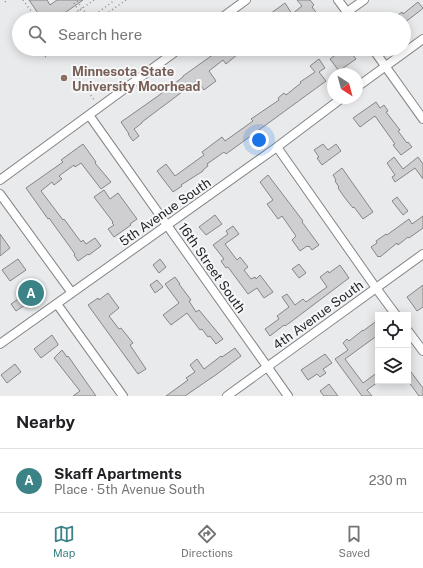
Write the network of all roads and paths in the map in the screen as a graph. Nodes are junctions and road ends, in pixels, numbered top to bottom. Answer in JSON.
{"nodes":[{"id":1,"x":7,"y":0,"type":"edge"},
{"id":2,"x":23,"y":0,"type":"edge"},
{"id":3,"x":94,"y":0,"type":"edge"},
{"id":4,"x":115,"y":0,"type":"edge"},
{"id":5,"x":126,"y":0,"type":"edge"},
{"id":6,"x":246,"y":0,"type":"edge"},
{"id":7,"x":338,"y":0,"type":"edge"},
{"id":8,"x":364,"y":0,"type":"edge"},
{"id":9,"x":77,"y":1,"type":"edge"},
{"id":10,"x":5,"y":2,"type":"dead end"},
{"id":11,"x":74,"y":3,"type":"dead end"},
{"id":12,"x":83,"y":8,"type":"junction"},
{"id":13,"x":78,"y":11,"type":"joint"},
{"id":14,"x":31,"y":12,"type":"edge"},
{"id":15,"x":86,"y":12,"type":"edge"},
{"id":16,"x":99,"y":12,"type":"edge"},
{"id":17,"x":109,"y":12,"type":"edge"},
{"id":18,"x":230,"y":12,"type":"edge"},
{"id":19,"x":346,"y":12,"type":"edge"},
{"id":20,"x":353,"y":12,"type":"edge"},
{"id":21,"x":423,"y":39,"type":"edge"},
{"id":22,"x":411,"y":48,"type":"edge"},
{"id":23,"x":169,"y":56,"type":"edge"},
{"id":24,"x":378,"y":56,"type":"edge"},
{"id":25,"x":400,"y":56,"type":"edge"},
{"id":26,"x":386,"y":66,"type":"junction"},
{"id":27,"x":79,"y":79,"type":"dead end"},
{"id":28,"x":363,"y":83,"type":"edge"},
{"id":29,"x":94,"y":101,"type":"dead end"},
{"id":30,"x":334,"y":104,"type":"edge"},
{"id":31,"x":89,"y":115,"type":"junction"},
{"id":32,"x":423,"y":119,"type":"edge"},
{"id":33,"x":277,"y":147,"type":"junction"},
{"id":34,"x":0,"y":180,"type":"edge"},
{"id":35,"x":0,"y":194,"type":"edge"},
{"id":36,"x":167,"y":225,"type":"junction"},
{"id":37,"x":423,"y":254,"type":"edge"},
{"id":38,"x":376,"y":288,"type":"junction"},
{"id":39,"x":72,"y":293,"type":"junction"},
{"id":40,"x":57,"y":304,"type":"junction"},
{"id":41,"x":394,"y":312,"type":"edge"},
{"id":42,"x":411,"y":335,"type":"edge"},
{"id":43,"x":0,"y":344,"type":"edge"},
{"id":44,"x":423,"y":351,"type":"edge"},
{"id":45,"x":267,"y":367,"type":"junction"},
{"id":46,"x":123,"y":396,"type":"edge"},
{"id":47,"x":227,"y":396,"type":"edge"},
{"id":48,"x":288,"y":396,"type":"edge"}],
"edges":[{"from":1,"to":10,"type":"path"},
{"from":2,"to":14,"type":"path"},
{"from":3,"to":12,"type":"path"},
{"from":4,"to":16,"type":"path"},
{"from":5,"to":17,"type":"path"},
{"from":6,"to":18,"type":"street"},
{"from":7,"to":19,"type":"street"},
{"from":8,"to":20,"type":"street"},
{"from":9,"to":12,"type":"path"},
{"from":11,"to":13,"type":"path"},
{"from":12,"to":13,"type":"path"},
{"from":12,"to":15,"type":"path"},
{"from":21,"to":22,"type":"street"},
{"from":23,"to":31,"type":"street"},
{"from":24,"to":26,"type":"street"},
{"from":25,"to":26,"type":"street"},
{"from":26,"to":28,"type":"street"},
{"from":26,"to":32,"type":"street"},
{"from":27,"to":29,"type":"path"},
{"from":30,"to":33,"type":"street","name":"5th Avenue South"},
{"from":31,"to":34,"type":"street"},
{"from":31,"to":36,"type":"street","name":"16th Street South"},
{"from":33,"to":36,"type":"street","name":"5th Avenue South"},
{"from":33,"to":38,"type":"street"},
{"from":35,"to":39,"type":"street"},
{"from":36,"to":39,"type":"street","name":"5th Avenue South"},
{"from":36,"to":45,"type":"street","name":"16th Street South"},
{"from":37,"to":38,"type":"street","name":"4th Avenue South"},
{"from":38,"to":41,"type":"street"},
{"from":38,"to":45,"type":"street","name":"4th Avenue South"},
{"from":39,"to":40,"type":"street","name":"5th Avenue South"},
{"from":40,"to":43,"type":"street","name":"5th Avenue South"},
{"from":40,"to":46,"type":"street"},
{"from":42,"to":44,"type":"street"},
{"from":45,"to":47,"type":"street","name":"4th Avenue South"},
{"from":45,"to":48,"type":"street","name":"16th Street South"}]}
